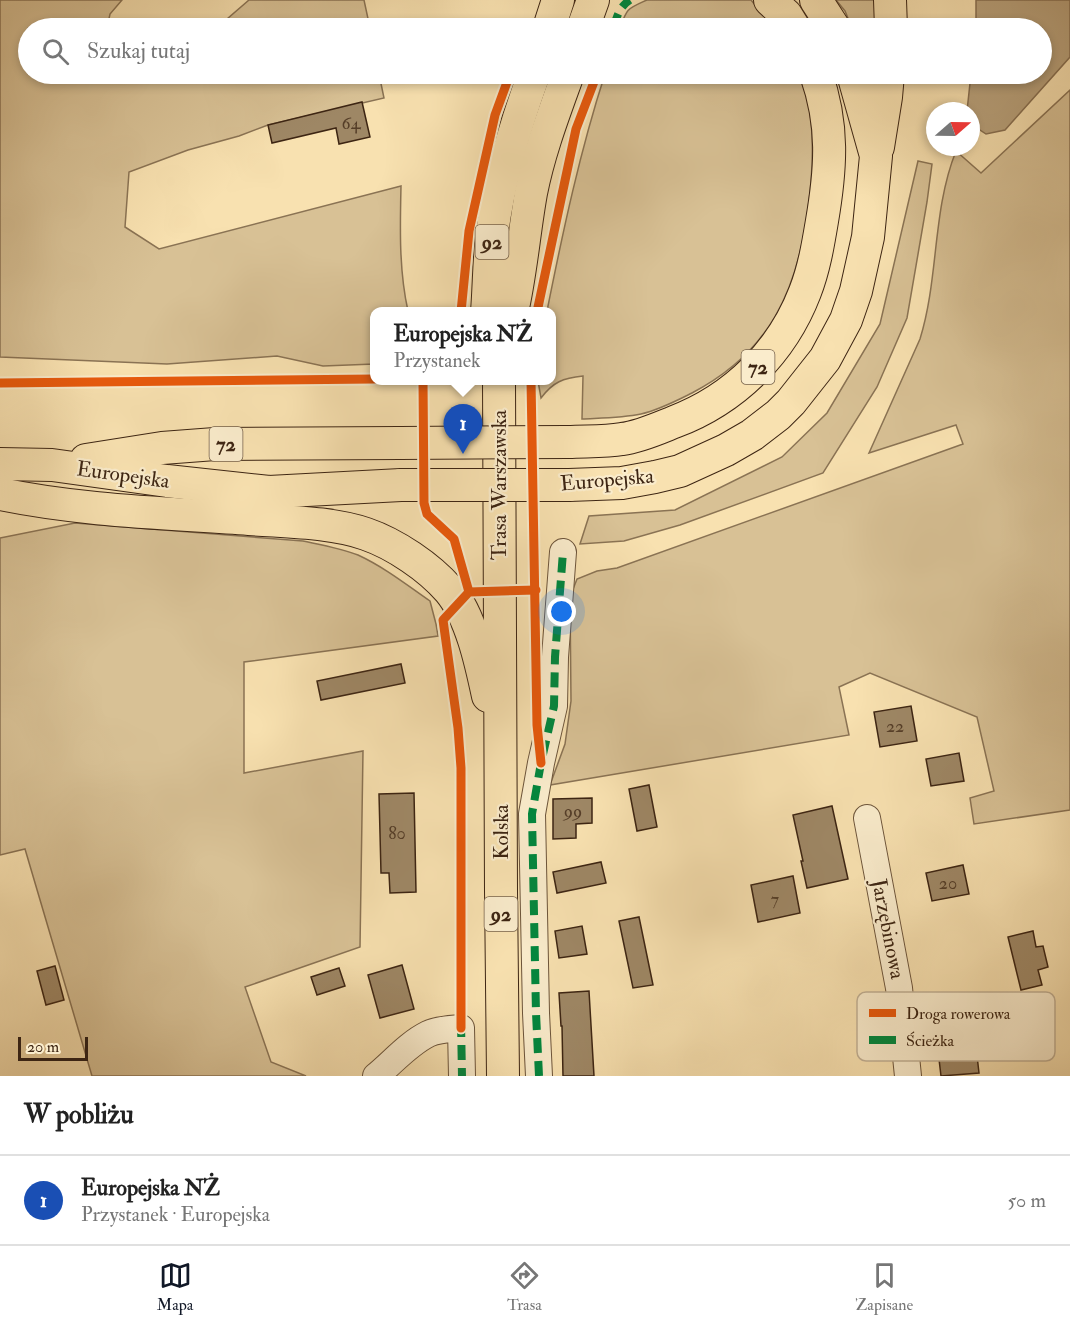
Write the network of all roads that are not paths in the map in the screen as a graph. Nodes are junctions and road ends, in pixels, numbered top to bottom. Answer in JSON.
{"nodes":[{"id":1,"x":558,"y":0,"type":"edge"},
{"id":2,"x":593,"y":0,"type":"edge"},
{"id":3,"x":770,"y":0,"type":"edge"},
{"id":4,"x":816,"y":0,"type":"edge"},
{"id":5,"x":890,"y":0,"type":"edge"},
{"id":6,"x":552,"y":18,"type":"edge"},
{"id":7,"x":587,"y":18,"type":"edge"},
{"id":8,"x":788,"y":18,"type":"edge"},
{"id":9,"x":828,"y":18,"type":"edge"},
{"id":10,"x":891,"y":18,"type":"edge"},
{"id":11,"x":530,"y":84,"type":"edge"},
{"id":12,"x":564,"y":84,"type":"edge"},
{"id":13,"x":819,"y":84,"type":"edge"},
{"id":14,"x":856,"y":84,"type":"edge"},
{"id":15,"x":887,"y":84,"type":"edge"},
{"id":16,"x":876,"y":156,"type":"junction"},
{"id":17,"x":487,"y":307,"type":"edge"},
{"id":18,"x":513,"y":307,"type":"edge"},
{"id":19,"x":499,"y":385,"type":"edge"},
{"id":20,"x":0,"y":464,"type":"edge"},
{"id":21,"x":52,"y":465,"type":"junction"},
{"id":22,"x":0,"y":494,"type":"edge"},
{"id":23,"x":563,"y":552,"type":"dead end"},
{"id":24,"x":500,"y":589,"type":"joint"},
{"id":25,"x":501,"y":753,"type":"junction"},
{"id":26,"x":867,"y":818,"type":"dead end"},
{"id":27,"x":899,"y":992,"type":"edge"},
{"id":28,"x":906,"y":1061,"type":"edge"},
{"id":29,"x":376,"y":1076,"type":"edge"},
{"id":30,"x":462,"y":1076,"type":"edge"},
{"id":31,"x":503,"y":1076,"type":"edge"},
{"id":32,"x":539,"y":1076,"type":"edge"},
{"id":33,"x":908,"y":1076,"type":"edge"}],
"edges":[{"from":1,"to":6,"type":"main road"},
{"from":2,"to":7,"type":"main road"},
{"from":3,"to":8,"type":"main road"},
{"from":4,"to":9,"type":"main road"},
{"from":5,"to":10,"type":"main road"},
{"from":11,"to":17,"type":"main road","number":"92"},
{"from":12,"to":18,"type":"main road","number":"92"},
{"from":13,"to":21,"type":"main road","name":"Europejska","number":"72","bridge":true},
{"from":14,"to":16,"type":"main road","name":"Europejska","number":"72"},
{"from":15,"to":16,"type":"main road"},
{"from":16,"to":21,"type":"main road","name":"Europejska","number":"72","bridge":true},
{"from":19,"to":24,"type":"main road","name":"Trasa Warszawska","number":"92"},
{"from":20,"to":21,"type":"main road","name":"Europejska","number":"72"},
{"from":22,"to":25,"type":"main road"},
{"from":23,"to":32,"type":"street"},
{"from":24,"to":25,"type":"main road","name":"Kolska","number":"92"},
{"from":25,"to":31,"type":"main road","name":"Kolska","number":"92"},
{"from":26,"to":27,"type":"street","name":"Jarzębinowa"},
{"from":28,"to":33,"type":"street","name":"Jarzębinowa"},
{"from":29,"to":30,"type":"street"}]}
